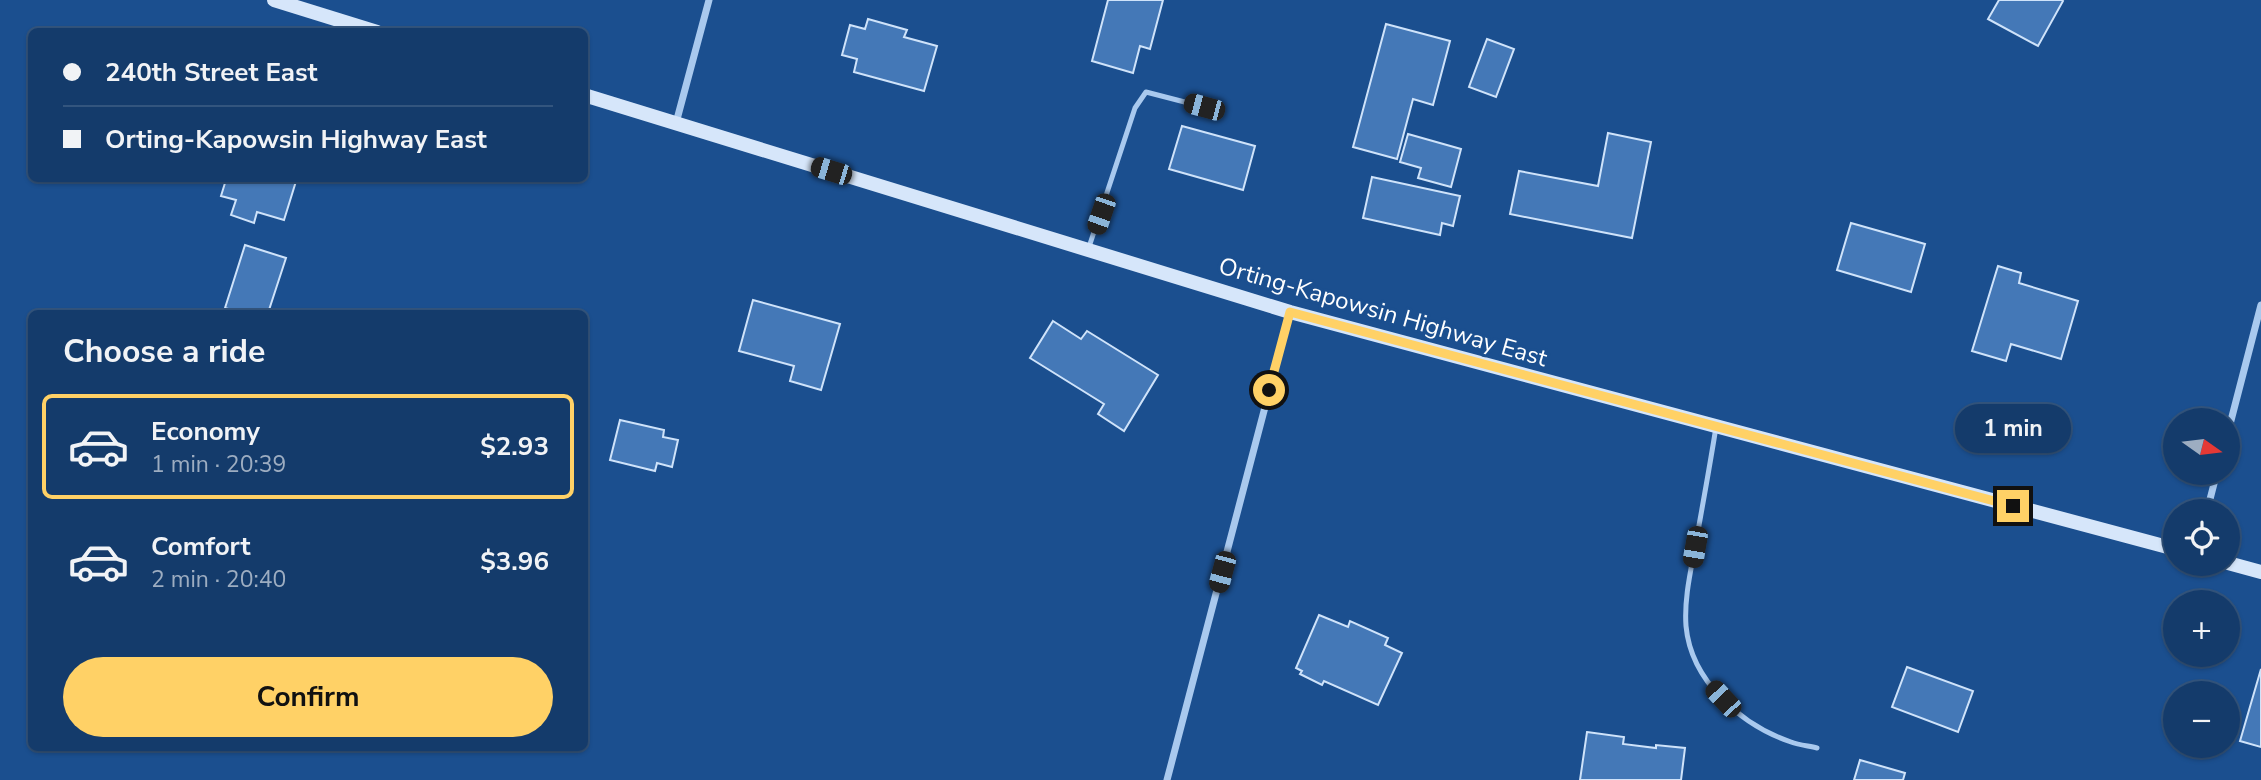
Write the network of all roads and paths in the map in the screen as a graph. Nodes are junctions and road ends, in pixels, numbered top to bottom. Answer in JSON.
{"nodes":[{"id":1,"x":274,"y":0,"type":"edge"},
{"id":2,"x":709,"y":0,"type":"edge"},
{"id":3,"x":364,"y":28,"type":"edge"},
{"id":4,"x":588,"y":96,"type":"edge"},
{"id":5,"x":1204,"y":107,"type":"dead end"},
{"id":6,"x":677,"y":123,"type":"junction"},
{"id":7,"x":1088,"y":250,"type":"junction"},
{"id":8,"x":2261,"y":305,"type":"edge"},
{"id":9,"x":1290,"y":312,"type":"junction"},
{"id":10,"x":2234,"y":408,"type":"edge"},
{"id":11,"x":1717,"y":427,"type":"junction"},
{"id":12,"x":2163,"y":546,"type":"edge"},
{"id":13,"x":2240,"y":567,"type":"edge"},
{"id":14,"x":2261,"y":572,"type":"edge"},
{"id":15,"x":1817,"y":748,"type":"dead end"},
{"id":16,"x":1167,"y":780,"type":"edge"}],
"edges":[{"from":1,"to":3,"type":"main road"},
{"from":2,"to":6,"type":"street"},
{"from":4,"to":6,"type":"main road","name":"Orting-Kapowsin Highway East"},
{"from":5,"to":7,"type":"lane"},
{"from":6,"to":7,"type":"main road","name":"Orting-Kapowsin Highway East"},
{"from":7,"to":9,"type":"main road","name":"Orting-Kapowsin Highway East"},
{"from":8,"to":10,"type":"street"},
{"from":9,"to":11,"type":"main road","name":"Orting-Kapowsin Highway East"},
{"from":9,"to":16,"type":"street"},
{"from":11,"to":12,"type":"main road","name":"Orting-Kapowsin Highway East"},
{"from":11,"to":15,"type":"lane"},
{"from":13,"to":14,"type":"main road"}]}
